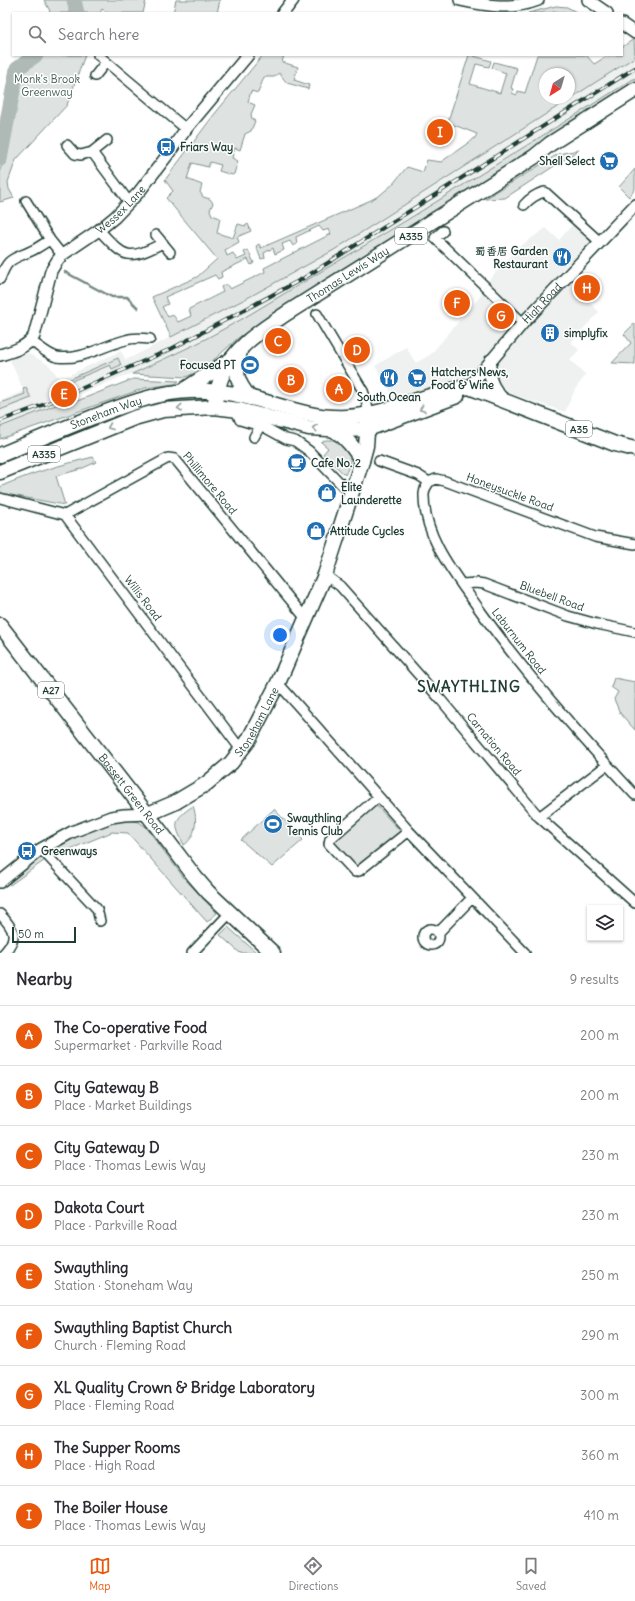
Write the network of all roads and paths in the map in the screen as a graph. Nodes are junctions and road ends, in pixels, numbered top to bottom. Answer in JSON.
{"nodes":[{"id":1,"x":293,"y":0,"type":"edge"},
{"id":2,"x":460,"y":0,"type":"edge"},
{"id":3,"x":538,"y":0,"type":"edge"},
{"id":4,"x":588,"y":0,"type":"edge"},
{"id":5,"x":284,"y":12,"type":"edge"},
{"id":6,"x":606,"y":12,"type":"edge"},
{"id":7,"x":623,"y":25,"type":"edge"},
{"id":8,"x":635,"y":33,"type":"edge"},
{"id":9,"x":99,"y":56,"type":"edge"},
{"id":10,"x":247,"y":56,"type":"edge"},
{"id":11,"x":106,"y":62,"type":"junction"},
{"id":12,"x":95,"y":76,"type":"dead end"},
{"id":13,"x":635,"y":90,"type":"edge"},
{"id":14,"x":635,"y":100,"type":"edge"},
{"id":15,"x":186,"y":129,"type":"junction"},
{"id":16,"x":107,"y":140,"type":"dead end"},
{"id":17,"x":67,"y":145,"type":"dead end"},
{"id":18,"x":92,"y":152,"type":"junction"},
{"id":19,"x":534,"y":157,"type":"junction"},
{"id":20,"x":26,"y":201,"type":"dead end"},
{"id":21,"x":129,"y":202,"type":"junction"},
{"id":22,"x":524,"y":205,"type":"dead end"},
{"id":23,"x":635,"y":205,"type":"edge"},
{"id":24,"x":43,"y":209,"type":"dead end"},
{"id":25,"x":34,"y":214,"type":"junction"},
{"id":26,"x":99,"y":230,"type":"junction"},
{"id":27,"x":443,"y":231,"type":"dead end"},
{"id":28,"x":156,"y":235,"type":"dead end"},
{"id":29,"x":50,"y":240,"type":"junction"},
{"id":30,"x":600,"y":242,"type":"junction"},
{"id":31,"x":163,"y":243,"type":"junction"},
{"id":32,"x":170,"y":252,"type":"dead end"},
{"id":33,"x":62,"y":255,"type":"junction"},
{"id":34,"x":1,"y":274,"type":"edge"},
{"id":35,"x":317,"y":314,"type":"dead end"},
{"id":36,"x":523,"y":323,"type":"junction"},
{"id":37,"x":150,"y":339,"type":"dead end"},
{"id":38,"x":31,"y":341,"type":"junction"},
{"id":39,"x":236,"y":354,"type":"junction"},
{"id":40,"x":0,"y":355,"type":"edge"},
{"id":41,"x":491,"y":360,"type":"junction"},
{"id":42,"x":469,"y":387,"type":"junction"},
{"id":43,"x":184,"y":390,"type":"junction"},
{"id":44,"x":217,"y":392,"type":"junction"},
{"id":45,"x":250,"y":398,"type":"junction"},
{"id":46,"x":504,"y":400,"type":"junction"},
{"id":47,"x":214,"y":407,"type":"junction"},
{"id":48,"x":239,"y":415,"type":"junction"},
{"id":49,"x":368,"y":422,"type":"junction"},
{"id":50,"x":71,"y":426,"type":"junction"},
{"id":51,"x":260,"y":426,"type":"junction"},
{"id":52,"x":334,"y":430,"type":"junction"},
{"id":53,"x":254,"y":437,"type":"dead end"},
{"id":54,"x":0,"y":447,"type":"edge"},
{"id":55,"x":635,"y":449,"type":"edge"},
{"id":56,"x":0,"y":455,"type":"edge"},
{"id":57,"x":362,"y":461,"type":"junction"},
{"id":58,"x":379,"y":461,"type":"dead end"},
{"id":59,"x":0,"y":472,"type":"edge"},
{"id":60,"x":429,"y":482,"type":"junction"},
{"id":61,"x":352,"y":492,"type":"junction"},
{"id":62,"x":0,"y":498,"type":"edge"},
{"id":63,"x":65,"y":514,"type":"junction"},
{"id":64,"x":635,"y":544,"type":"edge"},
{"id":65,"x":325,"y":576,"type":"junction"},
{"id":66,"x":462,"y":584,"type":"junction"},
{"id":67,"x":307,"y":618,"type":"junction"},
{"id":68,"x":0,"y":625,"type":"edge"},
{"id":69,"x":635,"y":632,"type":"edge"},
{"id":70,"x":278,"y":683,"type":"junction"},
{"id":71,"x":242,"y":751,"type":"junction"},
{"id":72,"x":607,"y":765,"type":"junction"},
{"id":73,"x":635,"y":795,"type":"edge"},
{"id":74,"x":378,"y":797,"type":"junction"},
{"id":75,"x":148,"y":814,"type":"junction"},
{"id":76,"x":539,"y":816,"type":"junction"},
{"id":77,"x":408,"y":831,"type":"junction"},
{"id":78,"x":41,"y":849,"type":"junction"},
{"id":79,"x":0,"y":882,"type":"edge"},
{"id":80,"x":472,"y":898,"type":"junction"},
{"id":81,"x":635,"y":903,"type":"edge"},
{"id":82,"x":230,"y":913,"type":"junction"},
{"id":83,"x":0,"y":914,"type":"edge"},
{"id":84,"x":100,"y":921,"type":"dead end"},
{"id":85,"x":438,"y":932,"type":"dead end"},
{"id":86,"x":4,"y":953,"type":"edge"},
{"id":87,"x":192,"y":953,"type":"edge"},
{"id":88,"x":273,"y":953,"type":"edge"},
{"id":89,"x":525,"y":953,"type":"edge"}],
"edges":[{"from":1,"to":5,"type":"street"},
{"from":2,"to":3,"type":"street"},
{"from":4,"to":6,"type":"street"},
{"from":7,"to":8,"type":"street"},
{"from":9,"to":11,"type":"street"},
{"from":10,"to":15,"type":"street","name":"Wessex Lane"},
{"from":11,"to":12,"type":"street"},
{"from":11,"to":15,"type":"street"},
{"from":13,"to":19,"type":"main road","name":"Thomas Lewis Way","number":"A335"},
{"from":14,"to":19,"type":"main road","name":"Thomas Lewis Way","number":"A335"},
{"from":15,"to":21,"type":"street","name":"Wessex Lane"},
{"from":16,"to":18,"type":"street"},
{"from":17,"to":18,"type":"street"},
{"from":18,"to":21,"type":"street"},
{"from":19,"to":39,"type":"main road","name":"Thomas Lewis Way","number":"A335"},
{"from":20,"to":25,"type":"street"},
{"from":21,"to":26,"type":"street","name":"Wessex Lane"},
{"from":22,"to":30,"type":"street"},
{"from":23,"to":30,"type":"street","name":"High Road"},
{"from":24,"to":25,"type":"street"},
{"from":25,"to":29,"type":"street"},
{"from":26,"to":31,"type":"street"},
{"from":26,"to":33,"type":"street","name":"Wessex Lane"},
{"from":27,"to":36,"type":"street"},
{"from":28,"to":31,"type":"street"},
{"from":29,"to":33,"type":"street"},
{"from":29,"to":34,"type":"street"},
{"from":30,"to":36,"type":"street","name":"High Road"},
{"from":31,"to":32,"type":"street"},
{"from":33,"to":38,"type":"street","name":"Wessex Lane"},
{"from":35,"to":49,"type":"street"},
{"from":36,"to":41,"type":"street","name":"High Road"},
{"from":37,"to":38,"type":"street"},
{"from":38,"to":40,"type":"street"},
{"from":39,"to":43,"type":"main road"},
{"from":39,"to":44,"type":"main road","name":"Thomas Lewis Way","number":"A335"},
{"from":39,"to":45,"type":"main road"},
{"from":41,"to":42,"type":"street","name":"High Road"},
{"from":41,"to":46,"type":"street"},
{"from":42,"to":46,"type":"main road","number":"A35"},
{"from":42,"to":49,"type":"main road","name":"High Road"},
{"from":43,"to":44,"type":"main road","name":"Stoneham Way","number":"A335"},
{"from":43,"to":50,"type":"main road","name":"Stoneham Way","number":"A335"},
{"from":44,"to":45,"type":"main road","number":"A335"},
{"from":44,"to":47,"type":"main road","name":"Thomas Lewis Way","number":"A335"},
{"from":45,"to":49,"type":"main road","number":"A335"},
{"from":46,"to":55,"type":"main road","number":"A35"},
{"from":47,"to":48,"type":"main road","number":"A335"},
{"from":47,"to":59,"type":"main road","name":"Stoneham Way","number":"A335","one_way":true},
{"from":48,"to":51,"type":"street"},
{"from":52,"to":48,"type":"main road","number":"A335","one_way":true},
{"from":49,"to":52,"type":"main road","number":"A335"},
{"from":49,"to":57,"type":"main road","name":"Stoneham Lane"},
{"from":50,"to":54,"type":"main road"},
{"from":50,"to":56,"type":"main road","name":"Stoneham Way","number":"A335"},
{"from":51,"to":53,"type":"street"},
{"from":51,"to":61,"type":"street"},
{"from":52,"to":57,"type":"main road"},
{"from":57,"to":61,"type":"main road","name":"Stoneham Lane"},
{"from":58,"to":60,"type":"street","name":"Honeysuckle Road"},
{"from":60,"to":64,"type":"street","name":"Honeysuckle Road"},
{"from":60,"to":66,"type":"street","name":"Laburnum Road"},
{"from":61,"to":65,"type":"main road","name":"Stoneham Lane"},
{"from":62,"to":63,"type":"street"},
{"from":63,"to":67,"type":"street","name":"Phillimore Road"},
{"from":63,"to":71,"type":"street","name":"Willis Road"},
{"from":65,"to":67,"type":"main road","name":"Stoneham Lane"},
{"from":65,"to":76,"type":"street","name":"Carnation Road"},
{"from":66,"to":69,"type":"street","name":"Bluebell Road"},
{"from":66,"to":72,"type":"street","name":"Laburnum Road"},
{"from":67,"to":70,"type":"main road","name":"Stoneham Lane"},
{"from":68,"to":75,"type":"main road","name":"Bassett Green Road","number":"A27"},
{"from":70,"to":71,"type":"main road","name":"Stoneham Lane"},
{"from":70,"to":74,"type":"street"},
{"from":71,"to":75,"type":"main road","name":"Stoneham Lane"},
{"from":72,"to":73,"type":"street","name":"Laburnum Road"},
{"from":72,"to":76,"type":"street"},
{"from":74,"to":77,"type":"street"},
{"from":74,"to":77,"type":"street"},
{"from":75,"to":78,"type":"street","name":"Stoneham Lane"},
{"from":75,"to":82,"type":"main road","name":"Bassett Green Road","number":"A27"},
{"from":76,"to":81,"type":"street","name":"Carnation Road"},
{"from":77,"to":80,"type":"street"},
{"from":78,"to":79,"type":"street","name":"Stoneham Lane"},
{"from":78,"to":84,"type":"street"},
{"from":80,"to":85,"type":"street"},
{"from":80,"to":89,"type":"street"},
{"from":82,"to":87,"type":"street"},
{"from":82,"to":88,"type":"main road","name":"Bassett Green Road","number":"A27"},
{"from":83,"to":86,"type":"street"}]}
